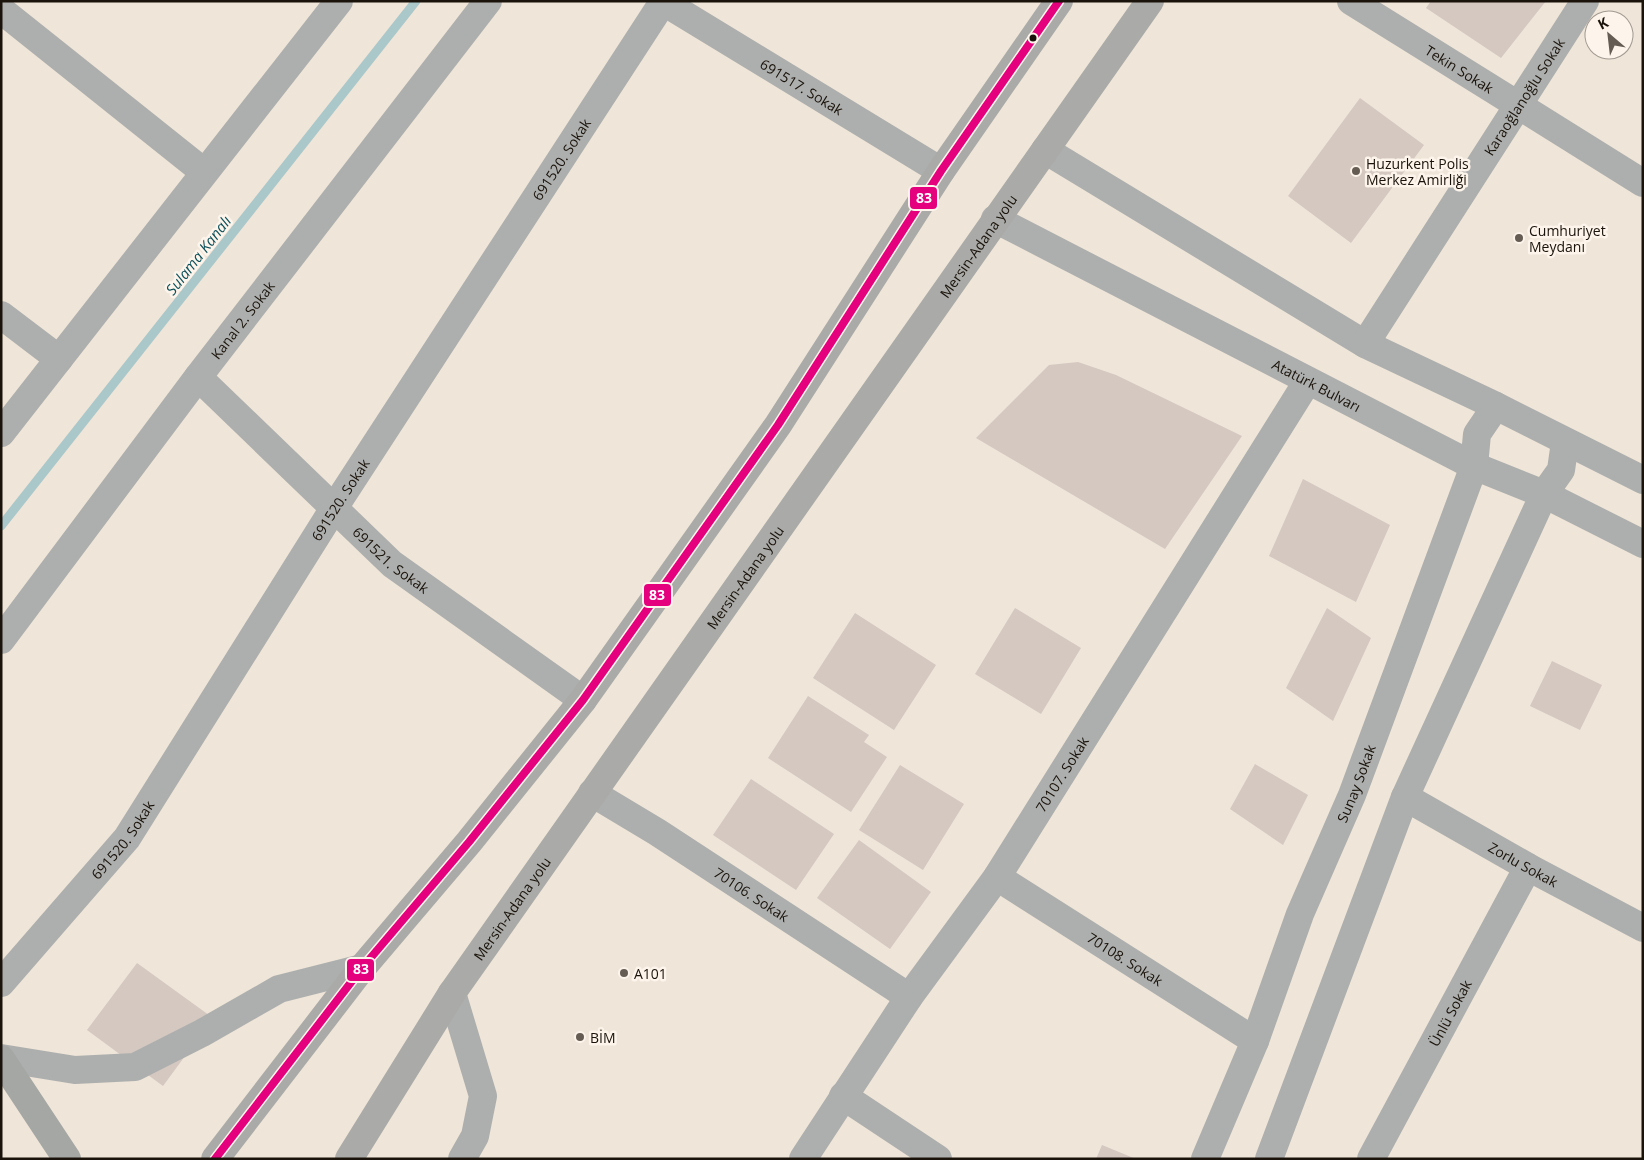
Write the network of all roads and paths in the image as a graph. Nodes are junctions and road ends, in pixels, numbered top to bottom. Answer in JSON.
{"nodes":[{"id":1,"x":338,"y":1,"type":"edge"},
{"id":2,"x":488,"y":1,"type":"edge"},
{"id":3,"x":662,"y":1,"type":"edge"},
{"id":4,"x":1060,"y":1,"type":"edge"},
{"id":5,"x":1150,"y":1,"type":"edge"},
{"id":6,"x":1351,"y":1,"type":"edge"},
{"id":7,"x":1584,"y":1,"type":"edge"},
{"id":8,"x":1,"y":10,"type":"edge"},
{"id":9,"x":1518,"y":104,"type":"junction"},
{"id":10,"x":1045,"y":150,"type":"junction"},
{"id":11,"x":941,"y":171,"type":"junction"},
{"id":12,"x":204,"y":172,"type":"junction"},
{"id":13,"x":1643,"y":183,"type":"edge"},
{"id":14,"x":995,"y":219,"type":"junction"},
{"id":15,"x":1,"y":314,"type":"edge"},
{"id":16,"x":1366,"y":344,"type":"junction"},
{"id":17,"x":59,"y":359,"type":"junction"},
{"id":18,"x":198,"y":376,"type":"junction"},
{"id":19,"x":1307,"y":382,"type":"junction"},
{"id":20,"x":1496,"y":406,"type":"junction"},
{"id":21,"x":1,"y":433,"type":"edge"},
{"id":22,"x":1566,"y":442,"type":"junction"},
{"id":23,"x":1474,"y":466,"type":"junction"},
{"id":24,"x":1643,"y":480,"type":"edge"},
{"id":25,"x":1544,"y":494,"type":"junction"},
{"id":26,"x":334,"y":508,"type":"junction"},
{"id":27,"x":1643,"y":544,"type":"edge"},
{"id":28,"x":1,"y":640,"type":"edge"},
{"id":29,"x":583,"y":700,"type":"junction"},
{"id":30,"x":592,"y":794,"type":"junction"},
{"id":31,"x":1405,"y":796,"type":"junction"},
{"id":32,"x":1528,"y":867,"type":"junction"},
{"id":33,"x":997,"y":877,"type":"junction"},
{"id":34,"x":1643,"y":928,"type":"edge"},
{"id":35,"x":362,"y":968,"type":"junction"},
{"id":36,"x":1,"y":983,"type":"edge"},
{"id":37,"x":452,"y":992,"type":"junction"},
{"id":38,"x":909,"y":997,"type":"junction"},
{"id":39,"x":1255,"y":1041,"type":"junction"},
{"id":40,"x":1,"y":1059,"type":"edge"},
{"id":41,"x":843,"y":1096,"type":"junction"},
{"id":42,"x":67,"y":1159,"type":"edge"},
{"id":43,"x":215,"y":1159,"type":"edge"},
{"id":44,"x":350,"y":1159,"type":"edge"},
{"id":45,"x":462,"y":1159,"type":"edge"},
{"id":46,"x":803,"y":1159,"type":"edge"},
{"id":47,"x":938,"y":1159,"type":"edge"},
{"id":48,"x":1206,"y":1159,"type":"edge"},
{"id":49,"x":1269,"y":1159,"type":"edge"},
{"id":50,"x":1371,"y":1159,"type":"edge"}],
"edges":[{"from":1,"to":12,"type":"street"},
{"from":2,"to":18,"type":"street","name":"Kanal 2. Sokak"},
{"from":3,"to":11,"type":"street","name":"691517. Sokak"},
{"from":3,"to":26,"type":"street","name":"691520. Sokak"},
{"from":4,"to":11,"type":"highway"},
{"from":5,"to":10,"type":"highway","name":"Mersin-Adana yolu"},
{"from":6,"to":9,"type":"street","name":"Tekin Sokak"},
{"from":7,"to":9,"type":"street","name":"Karaoğlanoğlu Sokak"},
{"from":8,"to":12,"type":"street"},
{"from":9,"to":13,"type":"street","name":"Tekin Sokak"},
{"from":9,"to":16,"type":"street","name":"Karaoğlanoğlu Sokak"},
{"from":10,"to":14,"type":"highway","name":"Mersin-Adana yolu"},
{"from":10,"to":16,"type":"street"},
{"from":11,"to":29,"type":"highway"},
{"from":12,"to":17,"type":"street"},
{"from":14,"to":19,"type":"street","name":"Atatürk Bulvarı"},
{"from":14,"to":30,"type":"highway","name":"Mersin-Adana yolu"},
{"from":15,"to":17,"type":"street"},
{"from":16,"to":20,"type":"street"},
{"from":17,"to":21,"type":"street"},
{"from":18,"to":26,"type":"street","name":"691521. Sokak"},
{"from":18,"to":28,"type":"street","name":"Kanal 2. Sokak"},
{"from":19,"to":23,"type":"street","name":"Atatürk Bulvarı"},
{"from":19,"to":33,"type":"street","name":"70107. Sokak"},
{"from":20,"to":22,"type":"street"},
{"from":20,"to":23,"type":"street","name":"Sunay Sokak"},
{"from":22,"to":24,"type":"street"},
{"from":22,"to":25,"type":"street"},
{"from":23,"to":25,"type":"street","name":"Atatürk Bulvarı"},
{"from":23,"to":39,"type":"street","name":"Sunay Sokak"},
{"from":25,"to":27,"type":"street","name":"Atatürk Bulvarı"},
{"from":25,"to":31,"type":"street"},
{"from":26,"to":29,"type":"street","name":"691521. Sokak"},
{"from":26,"to":36,"type":"street","name":"691520. Sokak"},
{"from":29,"to":35,"type":"highway"},
{"from":30,"to":37,"type":"highway","name":"Mersin-Adana yolu"},
{"from":30,"to":38,"type":"street","name":"70106. Sokak"},
{"from":31,"to":32,"type":"street","name":"Zorlu Sokak"},
{"from":31,"to":49,"type":"street"},
{"from":32,"to":34,"type":"street","name":"Zorlu Sokak"},
{"from":32,"to":50,"type":"street","name":"Ünlü Sokak"},
{"from":33,"to":38,"type":"street","name":"70107. Sokak"},
{"from":33,"to":39,"type":"street","name":"70108. Sokak"},
{"from":35,"to":40,"type":"street"},
{"from":35,"to":43,"type":"highway"},
{"from":37,"to":44,"type":"highway","name":"Mersin-Adana yolu"},
{"from":37,"to":45,"type":"street"},
{"from":38,"to":41,"type":"street","name":"70107. Sokak"},
{"from":39,"to":48,"type":"street","name":"Sunay Sokak"},
{"from":40,"to":42,"type":"main road"},
{"from":41,"to":46,"type":"street","name":"70107. Sokak"},
{"from":41,"to":47,"type":"street"}]}
